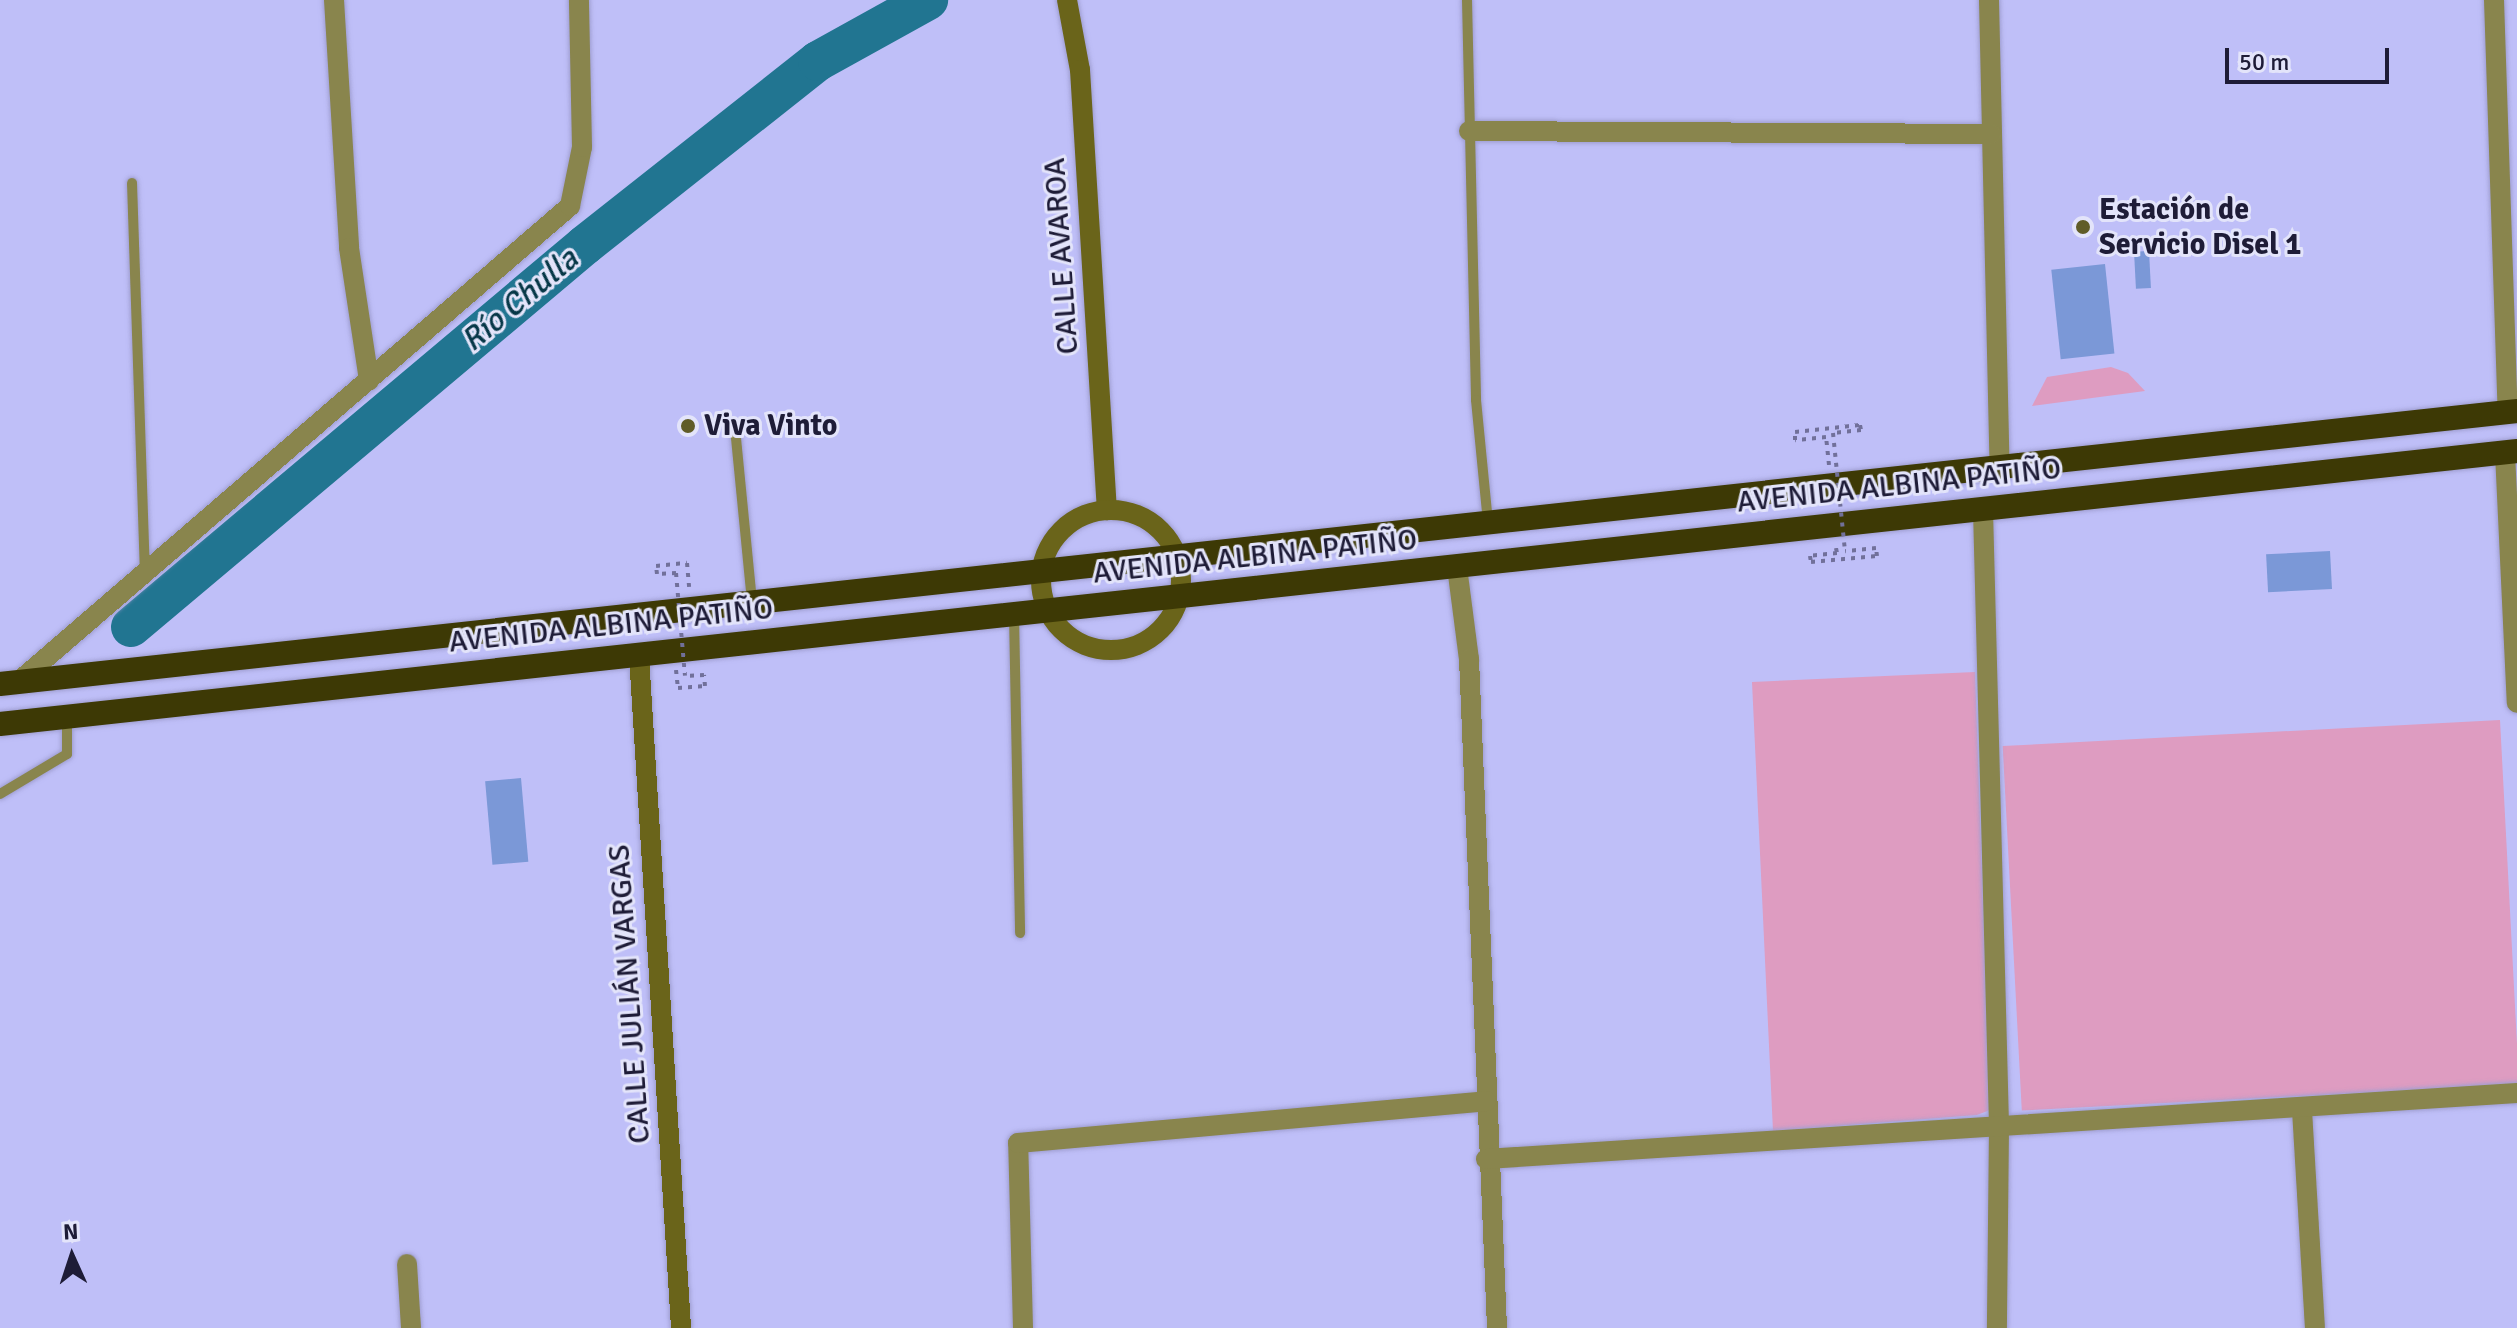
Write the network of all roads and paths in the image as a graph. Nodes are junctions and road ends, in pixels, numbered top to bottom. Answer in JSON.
{"nodes":[{"id":1,"x":334,"y":0,"type":"edge"},
{"id":2,"x":579,"y":0,"type":"edge"},
{"id":3,"x":1067,"y":0,"type":"edge"},
{"id":4,"x":1467,"y":0,"type":"edge"},
{"id":5,"x":1989,"y":0,"type":"edge"},
{"id":6,"x":2494,"y":0,"type":"edge"},
{"id":7,"x":1469,"y":131,"type":"junction"},
{"id":8,"x":1991,"y":134,"type":"junction"},
{"id":9,"x":132,"y":183,"type":"dead end"},
{"id":10,"x":369,"y":380,"type":"junction"},
{"id":11,"x":2512,"y":411,"type":"edge"},
{"id":12,"x":735,"y":428,"type":"dead end"},
{"id":13,"x":1826,"y":437,"type":"dead end"},
{"id":14,"x":2511,"y":452,"type":"edge"},
{"id":15,"x":2000,"y":467,"type":"junction"},
{"id":16,"x":1107,"y":510,"type":"junction"},
{"id":17,"x":1983,"y":510,"type":"junction"},
{"id":18,"x":1488,"y":522,"type":"junction"},
{"id":19,"x":1837,"y":553,"type":"dead end"},
{"id":20,"x":1175,"y":557,"type":"junction"},
{"id":21,"x":687,"y":563,"type":"dead end"},
{"id":22,"x":1457,"y":567,"type":"junction"},
{"id":23,"x":1041,"y":571,"type":"junction"},
{"id":24,"x":145,"y":573,"type":"junction"},
{"id":25,"x":1177,"y":598,"type":"junction"},
{"id":26,"x":752,"y":602,"type":"junction"},
{"id":27,"x":1048,"y":612,"type":"junction"},
{"id":28,"x":1014,"y":615,"type":"junction"},
{"id":29,"x":639,"y":656,"type":"junction"},
{"id":30,"x":9,"y":683,"type":"edge"},
{"id":31,"x":678,"y":688,"type":"dead end"},
{"id":32,"x":2517,"y":703,"type":"edge"},
{"id":33,"x":67,"y":717,"type":"junction"},
{"id":34,"x":0,"y":724,"type":"edge"},
{"id":35,"x":0,"y":794,"type":"edge"},
{"id":36,"x":1020,"y":933,"type":"dead end"},
{"id":37,"x":2517,"y":1093,"type":"edge"},
{"id":38,"x":1486,"y":1101,"type":"junction"},
{"id":39,"x":2302,"y":1110,"type":"junction"},
{"id":40,"x":1999,"y":1127,"type":"junction"},
{"id":41,"x":1486,"y":1159,"type":"junction"},
{"id":42,"x":407,"y":1264,"type":"dead end"},
{"id":43,"x":411,"y":1328,"type":"edge"},
{"id":44,"x":681,"y":1328,"type":"edge"},
{"id":45,"x":1023,"y":1328,"type":"edge"},
{"id":46,"x":1497,"y":1328,"type":"edge"},
{"id":47,"x":1997,"y":1328,"type":"edge"},
{"id":48,"x":2315,"y":1328,"type":"edge"}],
"edges":[{"from":1,"to":10,"type":"street"},
{"from":2,"to":10,"type":"street"},
{"from":3,"to":16,"type":"main road","name":"CALLE AVAROA"},
{"from":4,"to":7,"type":"lane"},
{"from":5,"to":8,"type":"street"},
{"from":6,"to":11,"type":"street"},
{"from":7,"to":8,"type":"street"},
{"from":7,"to":18,"type":"lane"},
{"from":8,"to":15,"type":"street"},
{"from":9,"to":24,"type":"lane"},
{"from":10,"to":24,"type":"street"},
{"from":11,"to":15,"type":"highway","name":"AVENIDA ALBINA PATIÑO"},
{"from":12,"to":26,"type":"lane"},
{"from":13,"to":19,"type":"path","bridge":true},
{"from":14,"to":17,"type":"highway","name":"AVENIDA ALBINA PATIÑO"},
{"from":14,"to":32,"type":"street"},
{"from":15,"to":18,"type":"highway","name":"AVENIDA ALBINA PATIÑO"},
{"from":16,"to":20,"type":"main road"},
{"from":16,"to":23,"type":"main road"},
{"from":17,"to":22,"type":"highway","name":"AVENIDA ALBINA PATIÑO"},
{"from":17,"to":40,"type":"street"},
{"from":18,"to":20,"type":"highway","name":"AVENIDA ALBINA PATIÑO"},
{"from":20,"to":23,"type":"highway","name":"AVENIDA ALBINA PATIÑO"},
{"from":20,"to":25,"type":"main road"},
{"from":21,"to":31,"type":"path","bridge":true},
{"from":22,"to":25,"type":"highway","name":"AVENIDA ALBINA PATIÑO"},
{"from":22,"to":38,"type":"street"},
{"from":23,"to":26,"type":"highway","name":"AVENIDA ALBINA PATIÑO"},
{"from":23,"to":27,"type":"main road"},
{"from":24,"to":30,"type":"street"},
{"from":25,"to":27,"type":"highway","name":"AVENIDA ALBINA PATIÑO"},
{"from":25,"to":27,"type":"main road"},
{"from":26,"to":30,"type":"highway","name":"AVENIDA ALBINA PATIÑO"},
{"from":27,"to":28,"type":"highway","name":"AVENIDA ALBINA PATIÑO"},
{"from":28,"to":29,"type":"highway","name":"AVENIDA ALBINA PATIÑO"},
{"from":28,"to":36,"type":"lane"},
{"from":29,"to":33,"type":"highway","name":"AVENIDA ALBINA PATIÑO"},
{"from":29,"to":44,"type":"main road","name":"CALLE JULIÁN VARGAS"},
{"from":33,"to":34,"type":"highway","name":"AVENIDA ALBINA PATIÑO"},
{"from":33,"to":35,"type":"lane"},
{"from":37,"to":39,"type":"street"},
{"from":38,"to":41,"type":"street"},
{"from":38,"to":45,"type":"street"},
{"from":39,"to":40,"type":"street"},
{"from":39,"to":48,"type":"street"},
{"from":40,"to":41,"type":"street"},
{"from":40,"to":47,"type":"street"},
{"from":41,"to":46,"type":"street"},
{"from":42,"to":43,"type":"street"}]}
